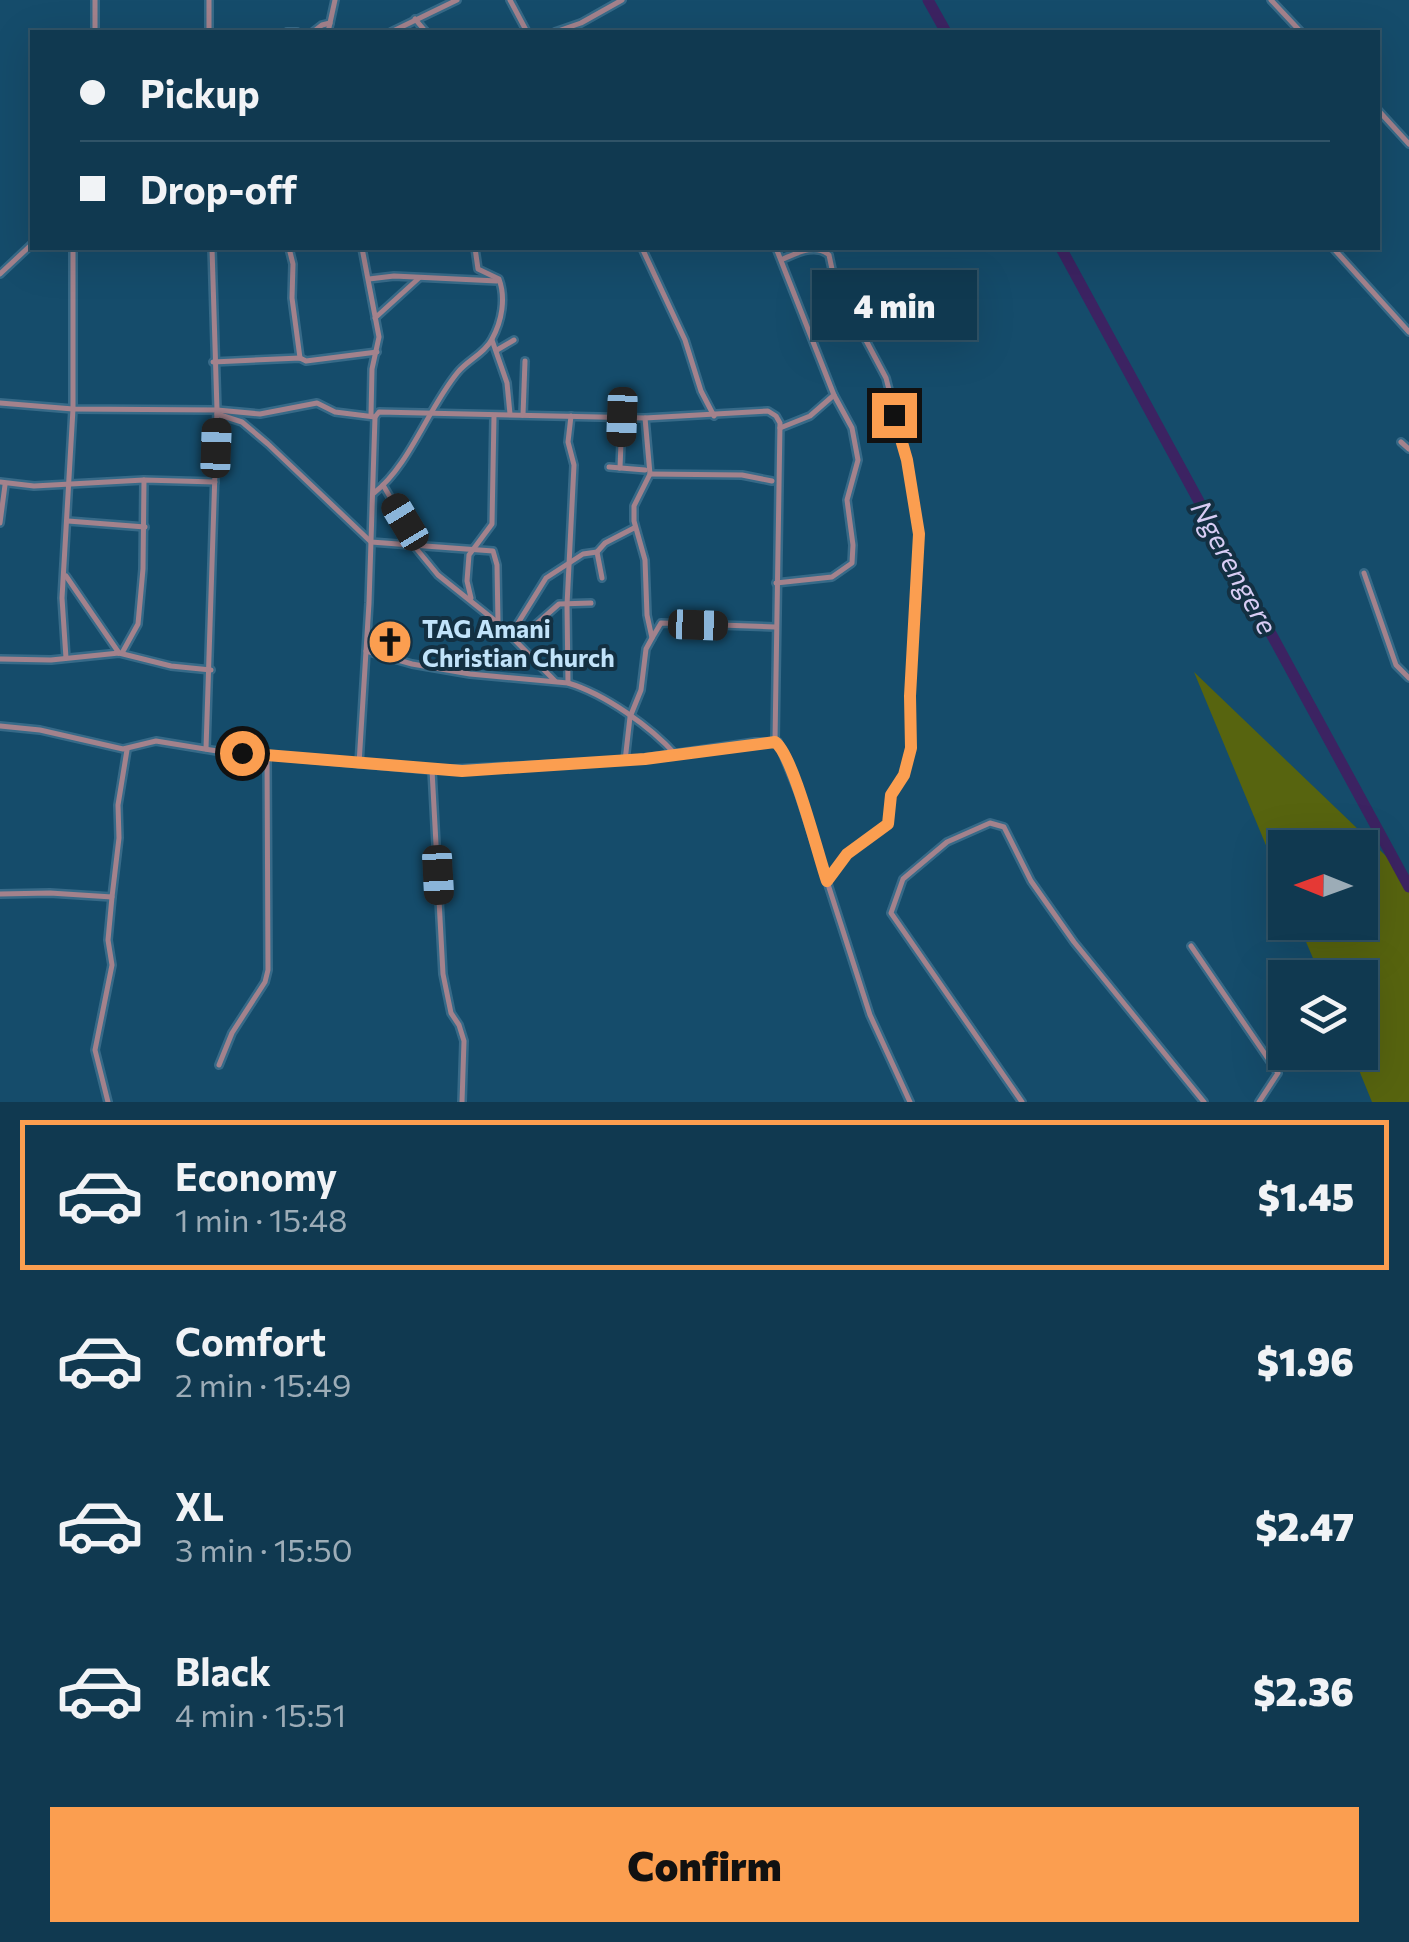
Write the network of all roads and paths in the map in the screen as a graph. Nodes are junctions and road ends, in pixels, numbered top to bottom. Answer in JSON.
{"nodes":[{"id":1,"x":95,"y":0,"type":"edge"},
{"id":2,"x":209,"y":0,"type":"edge"},
{"id":3,"x":335,"y":0,"type":"edge"},
{"id":4,"x":457,"y":0,"type":"edge"},
{"id":5,"x":510,"y":0,"type":"edge"},
{"id":6,"x":622,"y":0,"type":"edge"},
{"id":7,"x":1271,"y":0,"type":"edge"},
{"id":8,"x":416,"y":19,"type":"junction"},
{"id":9,"x":330,"y":23,"type":"junction"},
{"id":10,"x":95,"y":30,"type":"edge"},
{"id":11,"x":209,"y":30,"type":"edge"},
{"id":12,"x":316,"y":30,"type":"edge"},
{"id":13,"x":328,"y":30,"type":"edge"},
{"id":14,"x":396,"y":30,"type":"edge"},
{"id":15,"x":424,"y":30,"type":"edge"},
{"id":16,"x":526,"y":30,"type":"edge"},
{"id":17,"x":562,"y":30,"type":"edge"},
{"id":18,"x":1299,"y":30,"type":"edge"},
{"id":19,"x":1380,"y":112,"type":"edge"},
{"id":20,"x":1409,"y":144,"type":"edge"},
{"id":21,"x":30,"y":246,"type":"edge"},
{"id":22,"x":73,"y":250,"type":"edge"},
{"id":23,"x":212,"y":250,"type":"edge"},
{"id":24,"x":290,"y":250,"type":"edge"},
{"id":25,"x":362,"y":250,"type":"edge"},
{"id":26,"x":474,"y":250,"type":"edge"},
{"id":27,"x":643,"y":250,"type":"edge"},
{"id":28,"x":777,"y":250,"type":"edge"},
{"id":29,"x":810,"y":250,"type":"edge"},
{"id":30,"x":823,"y":250,"type":"edge"},
{"id":31,"x":1335,"y":250,"type":"edge"},
{"id":32,"x":783,"y":258,"type":"junction"},
{"id":33,"x":0,"y":274,"type":"edge"},
{"id":34,"x":369,"y":278,"type":"junction"},
{"id":35,"x":420,"y":278,"type":"junction"},
{"id":36,"x":500,"y":282,"type":"junction"},
{"id":37,"x":375,"y":318,"type":"junction"},
{"id":38,"x":1409,"y":332,"type":"edge"},
{"id":39,"x":492,"y":340,"type":"junction"},
{"id":40,"x":514,"y":340,"type":"dead end"},
{"id":41,"x":496,"y":350,"type":"junction"},
{"id":42,"x":377,"y":352,"type":"junction"},
{"id":43,"x":300,"y":358,"type":"junction"},
{"id":44,"x":526,"y":360,"type":"dead end"},
{"id":45,"x":214,"y":362,"type":"junction"},
{"id":46,"x":834,"y":395,"type":"junction"},
{"id":47,"x":0,"y":403,"type":"edge"},
{"id":48,"x":72,"y":409,"type":"junction"},
{"id":49,"x":217,"y":412,"type":"junction"},
{"id":50,"x":432,"y":413,"type":"junction"},
{"id":51,"x":510,"y":414,"type":"junction"},
{"id":52,"x":524,"y":415,"type":"junction"},
{"id":53,"x":373,"y":416,"type":"junction"},
{"id":54,"x":494,"y":416,"type":"junction"},
{"id":55,"x":572,"y":416,"type":"junction"},
{"id":56,"x":714,"y":416,"type":"junction"},
{"id":57,"x":622,"y":417,"type":"junction"},
{"id":58,"x":644,"y":418,"type":"junction"},
{"id":59,"x":780,"y":428,"type":"junction"},
{"id":60,"x":1401,"y":442,"type":"dead end"},
{"id":61,"x":1409,"y":449,"type":"edge"},
{"id":62,"x":609,"y":467,"type":"dead end"},
{"id":63,"x":620,"y":468,"type":"junction"},
{"id":64,"x":648,"y":472,"type":"junction"},
{"id":65,"x":144,"y":480,"type":"junction"},
{"id":66,"x":215,"y":482,"type":"junction"},
{"id":67,"x":772,"y":482,"type":"dead end"},
{"id":68,"x":2,"y":484,"type":"edge"},
{"id":69,"x":69,"y":485,"type":"junction"},
{"id":70,"x":383,"y":485,"type":"junction"},
{"id":71,"x":374,"y":493,"type":"junction"},
{"id":72,"x":67,"y":521,"type":"junction"},
{"id":73,"x":0,"y":523,"type":"edge"},
{"id":74,"x":145,"y":527,"type":"junction"},
{"id":75,"x":636,"y":528,"type":"junction"},
{"id":76,"x":371,"y":542,"type":"junction"},
{"id":77,"x":416,"y":547,"type":"junction"},
{"id":78,"x":472,"y":548,"type":"junction"},
{"id":79,"x":597,"y":552,"type":"junction"},
{"id":80,"x":569,"y":566,"type":"junction"},
{"id":81,"x":1364,"y":573,"type":"dead end"},
{"id":82,"x":66,"y":576,"type":"junction"},
{"id":83,"x":602,"y":578,"type":"dead end"},
{"id":84,"x":776,"y":583,"type":"junction"},
{"id":85,"x":472,"y":601,"type":"junction"},
{"id":86,"x":568,"y":603,"type":"junction"},
{"id":87,"x":592,"y":603,"type":"dead end"},
{"id":88,"x":498,"y":623,"type":"junction"},
{"id":89,"x":775,"y":627,"type":"junction"},
{"id":90,"x":510,"y":636,"type":"junction"},
{"id":91,"x":652,"y":638,"type":"junction"},
{"id":92,"x":366,"y":651,"type":"junction"},
{"id":93,"x":120,"y":654,"type":"junction"},
{"id":94,"x":66,"y":658,"type":"junction"},
{"id":95,"x":0,"y":660,"type":"edge"},
{"id":96,"x":210,"y":670,"type":"junction"},
{"id":97,"x":1409,"y":678,"type":"edge"},
{"id":98,"x":558,"y":682,"type":"junction"},
{"id":99,"x":568,"y":683,"type":"junction"},
{"id":100,"x":630,"y":718,"type":"junction"},
{"id":101,"x":0,"y":726,"type":"edge"},
{"id":102,"x":775,"y":742,"type":"junction"},
{"id":103,"x":206,"y":749,"type":"junction"},
{"id":104,"x":126,"y":750,"type":"junction"},
{"id":105,"x":267,"y":755,"type":"junction"},
{"id":106,"x":676,"y":755,"type":"junction"},
{"id":107,"x":625,"y":760,"type":"junction"},
{"id":108,"x":359,"y":764,"type":"junction"},
{"id":109,"x":432,"y":770,"type":"junction"},
{"id":110,"x":827,"y":881,"type":"junction"},
{"id":111,"x":0,"y":894,"type":"edge"},
{"id":112,"x":112,"y":897,"type":"junction"},
{"id":113,"x":1191,"y":946,"type":"dead end"},
{"id":114,"x":219,"y":1066,"type":"dead end"},
{"id":115,"x":108,"y":1102,"type":"edge"},
{"id":116,"x":462,"y":1102,"type":"edge"},
{"id":117,"x":910,"y":1102,"type":"edge"},
{"id":118,"x":1022,"y":1102,"type":"edge"},
{"id":119,"x":1204,"y":1102,"type":"edge"},
{"id":120,"x":1259,"y":1102,"type":"edge"}],
"edges":[{"from":1,"to":10,"type":"street"},
{"from":2,"to":11,"type":"street"},
{"from":3,"to":9,"type":"street"},
{"from":4,"to":8,"type":"street"},
{"from":5,"to":16,"type":"street"},
{"from":6,"to":17,"type":"street"},
{"from":7,"to":18,"type":"street"},
{"from":8,"to":14,"type":"street"},
{"from":8,"to":15,"type":"street"},
{"from":9,"to":12,"type":"street"},
{"from":9,"to":13,"type":"street"},
{"from":19,"to":20,"type":"street"},
{"from":21,"to":33,"type":"street"},
{"from":22,"to":48,"type":"street"},
{"from":23,"to":45,"type":"street"},
{"from":24,"to":43,"type":"street"},
{"from":25,"to":34,"type":"street"},
{"from":26,"to":36,"type":"street"},
{"from":27,"to":56,"type":"street"},
{"from":28,"to":32,"type":"street"},
{"from":29,"to":32,"type":"street"},
{"from":30,"to":110,"type":"street"},
{"from":31,"to":38,"type":"street"},
{"from":32,"to":46,"type":"street"},
{"from":34,"to":35,"type":"street"},
{"from":34,"to":37,"type":"street"},
{"from":35,"to":36,"type":"street"},
{"from":35,"to":37,"type":"street"},
{"from":36,"to":39,"type":"street"},
{"from":37,"to":42,"type":"street"},
{"from":39,"to":41,"type":"street"},
{"from":39,"to":50,"type":"street"},
{"from":40,"to":41,"type":"street"},
{"from":41,"to":51,"type":"street"},
{"from":42,"to":43,"type":"street"},
{"from":42,"to":53,"type":"street"},
{"from":43,"to":45,"type":"street"},
{"from":44,"to":52,"type":"street"},
{"from":45,"to":49,"type":"street"},
{"from":46,"to":59,"type":"street"},
{"from":46,"to":84,"type":"street"},
{"from":47,"to":48,"type":"street"},
{"from":48,"to":49,"type":"street"},
{"from":48,"to":69,"type":"street"},
{"from":49,"to":53,"type":"street"},
{"from":49,"to":66,"type":"street"},
{"from":49,"to":76,"type":"street"},
{"from":50,"to":53,"type":"street"},
{"from":50,"to":54,"type":"street"},
{"from":50,"to":70,"type":"street"},
{"from":51,"to":52,"type":"street"},
{"from":51,"to":54,"type":"street"},
{"from":52,"to":55,"type":"street"},
{"from":53,"to":71,"type":"street"},
{"from":54,"to":78,"type":"street"},
{"from":55,"to":57,"type":"street"},
{"from":55,"to":80,"type":"street"},
{"from":56,"to":58,"type":"street"},
{"from":56,"to":59,"type":"street"},
{"from":57,"to":58,"type":"street"},
{"from":57,"to":63,"type":"street"},
{"from":58,"to":64,"type":"street"},
{"from":59,"to":84,"type":"street"},
{"from":60,"to":61,"type":"street"},
{"from":62,"to":63,"type":"street"},
{"from":63,"to":64,"type":"street"},
{"from":64,"to":67,"type":"street"},
{"from":64,"to":75,"type":"street"},
{"from":65,"to":66,"type":"street"},
{"from":65,"to":69,"type":"street"},
{"from":65,"to":74,"type":"street"},
{"from":66,"to":96,"type":"street"},
{"from":68,"to":69,"type":"street"},
{"from":68,"to":73,"type":"street"},
{"from":69,"to":72,"type":"street"},
{"from":70,"to":71,"type":"street"},
{"from":70,"to":77,"type":"street"},
{"from":71,"to":76,"type":"street"},
{"from":72,"to":74,"type":"street"},
{"from":72,"to":82,"type":"street"},
{"from":74,"to":93,"type":"street"},
{"from":75,"to":79,"type":"street"},
{"from":75,"to":91,"type":"street"},
{"from":76,"to":77,"type":"street"},
{"from":76,"to":92,"type":"street"},
{"from":77,"to":78,"type":"street"},
{"from":77,"to":85,"type":"street"},
{"from":78,"to":85,"type":"street"},
{"from":78,"to":88,"type":"street"},
{"from":79,"to":80,"type":"street"},
{"from":79,"to":83,"type":"street"},
{"from":80,"to":86,"type":"street"},
{"from":80,"to":90,"type":"street"},
{"from":81,"to":97,"type":"street"},
{"from":82,"to":93,"type":"street"},
{"from":82,"to":94,"type":"street"},
{"from":84,"to":89,"type":"street"},
{"from":85,"to":88,"type":"street"},
{"from":86,"to":87,"type":"street"},
{"from":86,"to":90,"type":"street"},
{"from":86,"to":99,"type":"street"},
{"from":88,"to":90,"type":"street"},
{"from":89,"to":91,"type":"street"},
{"from":89,"to":102,"type":"street"},
{"from":90,"to":98,"type":"street"},
{"from":91,"to":100,"type":"street"},
{"from":92,"to":98,"type":"street"},
{"from":92,"to":108,"type":"street"},
{"from":93,"to":94,"type":"street"},
{"from":93,"to":96,"type":"street"},
{"from":94,"to":95,"type":"street"},
{"from":96,"to":103,"type":"street"},
{"from":98,"to":99,"type":"street"},
{"from":99,"to":100,"type":"street"},
{"from":100,"to":106,"type":"street"},
{"from":100,"to":107,"type":"street"},
{"from":101,"to":104,"type":"street"},
{"from":102,"to":106,"type":"street"},
{"from":102,"to":110,"type":"street"},
{"from":103,"to":104,"type":"street"},
{"from":103,"to":105,"type":"street"},
{"from":104,"to":112,"type":"street"},
{"from":105,"to":108,"type":"street"},
{"from":105,"to":114,"type":"street"},
{"from":106,"to":107,"type":"street"},
{"from":107,"to":109,"type":"street"},
{"from":108,"to":109,"type":"street"},
{"from":109,"to":116,"type":"street"},
{"from":110,"to":117,"type":"street"},
{"from":111,"to":112,"type":"street"},
{"from":112,"to":115,"type":"street"},
{"from":113,"to":120,"type":"street"},
{"from":118,"to":119,"type":"street"}]}
